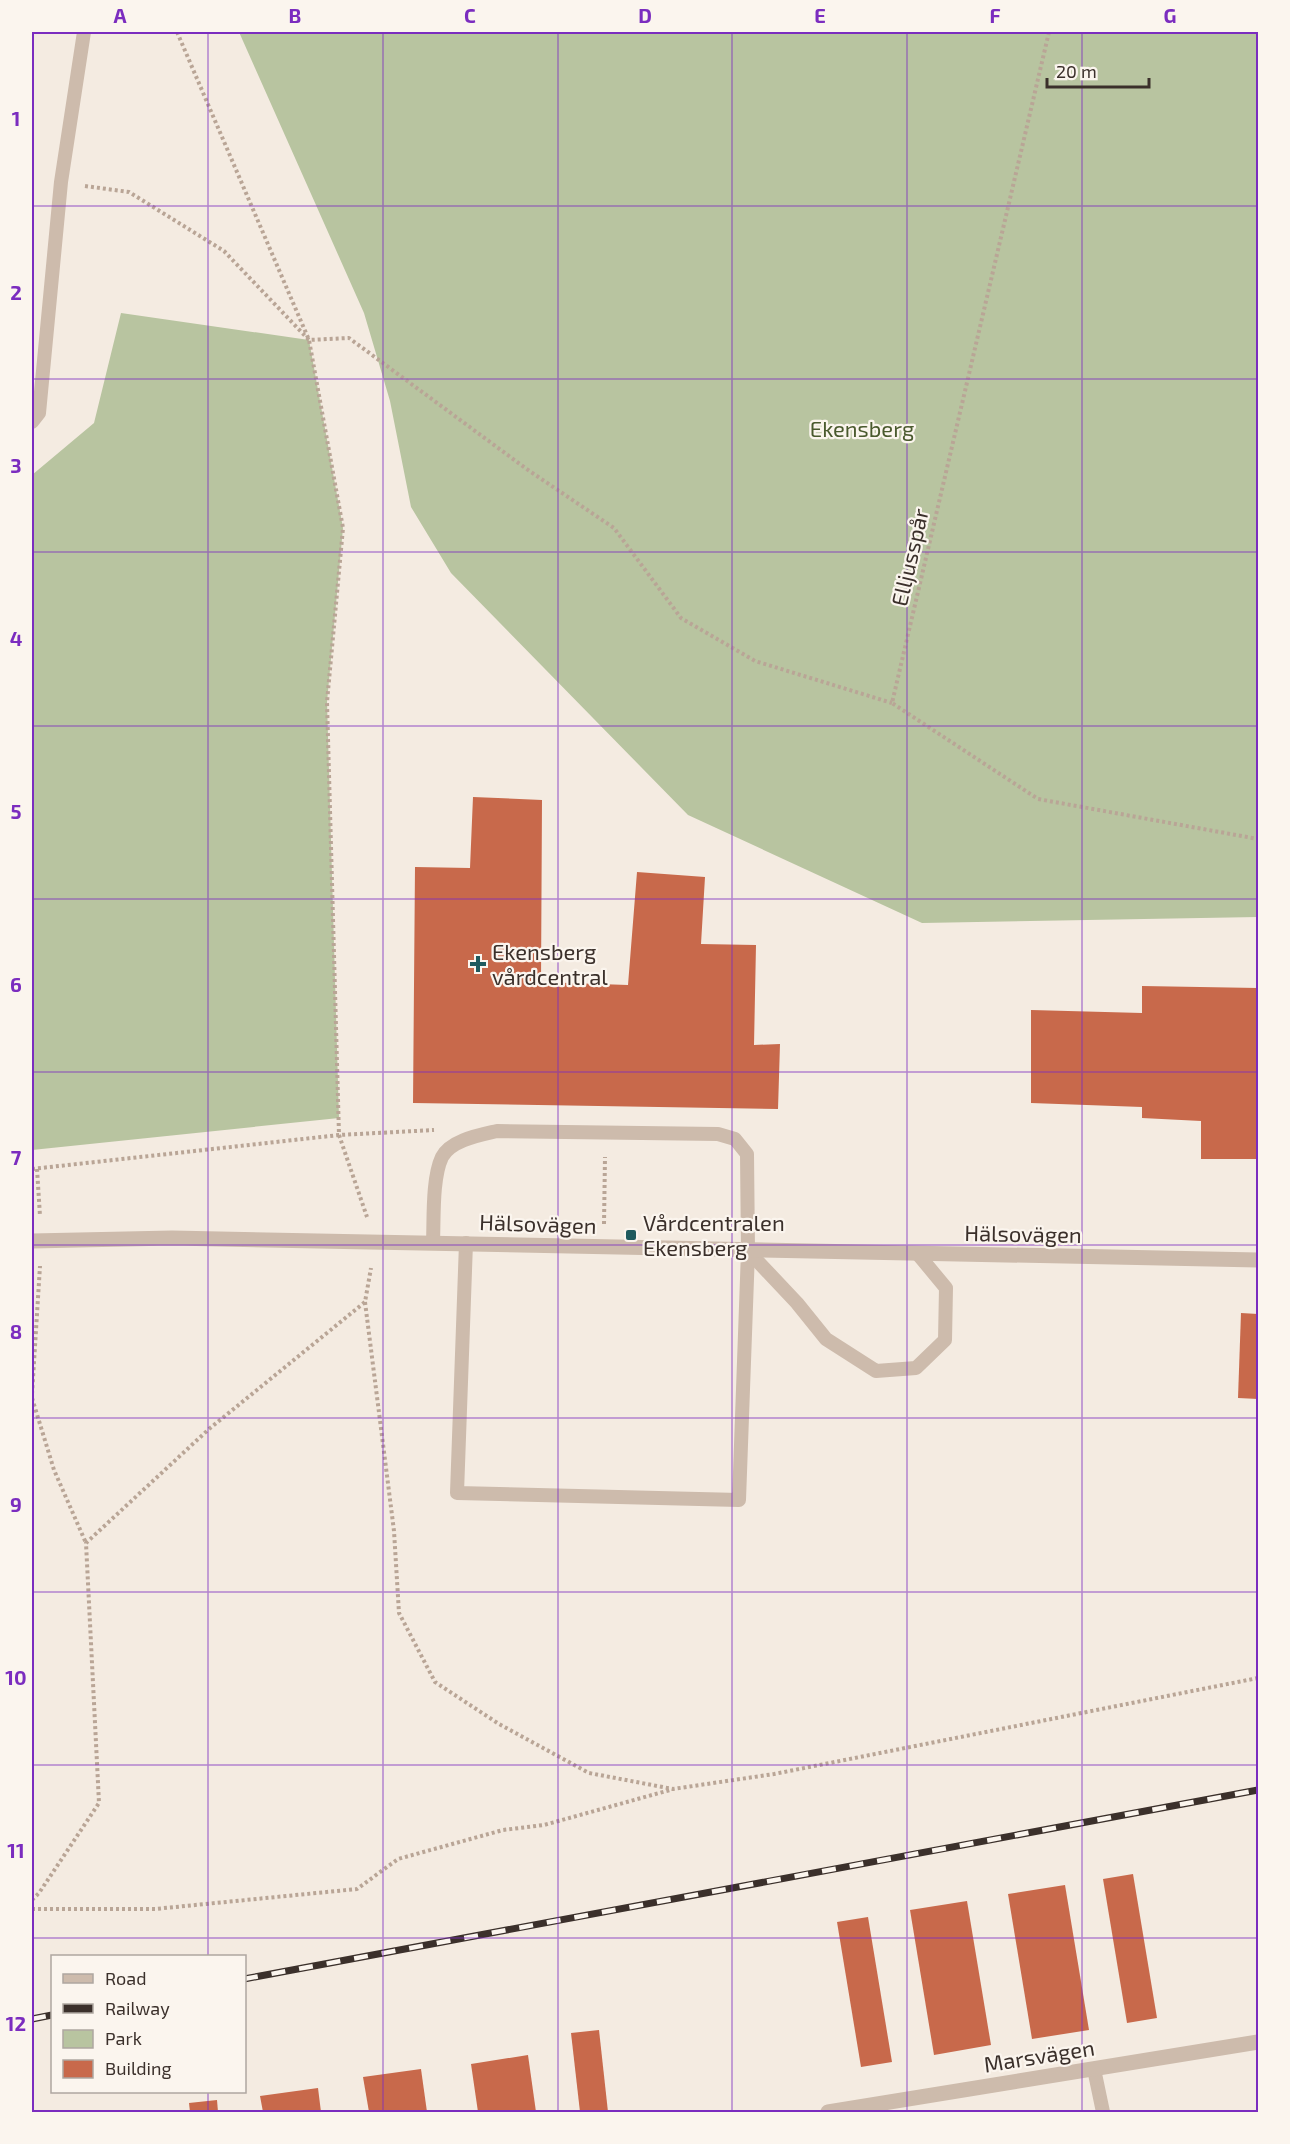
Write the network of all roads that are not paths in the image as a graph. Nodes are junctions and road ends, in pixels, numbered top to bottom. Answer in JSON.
{"nodes":[{"id":1,"x":84,"y":32,"type":"edge"},
{"id":2,"x":32,"y":422,"type":"edge"},
{"id":3,"x":36,"y":1241,"type":"edge"},
{"id":4,"x":433,"y":1242,"type":"junction"},
{"id":5,"x":466,"y":1243,"type":"junction"},
{"id":6,"x":748,"y":1251,"type":"junction"},
{"id":7,"x":917,"y":1253,"type":"junction"},
{"id":8,"x":1258,"y":1260,"type":"edge"},
{"id":9,"x":1258,"y":2042,"type":"edge"},
{"id":10,"x":1094,"y":2069,"type":"junction"},
{"id":11,"x":847,"y":2111,"type":"edge"},
{"id":12,"x":828,"y":2112,"type":"edge"},
{"id":13,"x":1103,"y":2112,"type":"edge"}],
"edges":[{"from":1,"to":2,"type":"lane"},
{"from":3,"to":4,"type":"street","name":"Hälsovägen"},
{"from":4,"to":5,"type":"street","name":"Hälsovägen"},
{"from":4,"to":6,"type":"lane"},
{"from":5,"to":6,"type":"street","name":"Hälsovägen"},
{"from":5,"to":6,"type":"lane"},
{"from":6,"to":7,"type":"street","name":"Hälsovägen"},
{"from":6,"to":7,"type":"lane"},
{"from":7,"to":8,"type":"street","name":"Hälsovägen"},
{"from":9,"to":10,"type":"street","name":"Marsvägen"},
{"from":10,"to":11,"type":"street","name":"Marsvägen"},
{"from":10,"to":13,"type":"lane"},
{"from":11,"to":12,"type":"street","name":"Marsvägen"}]}
